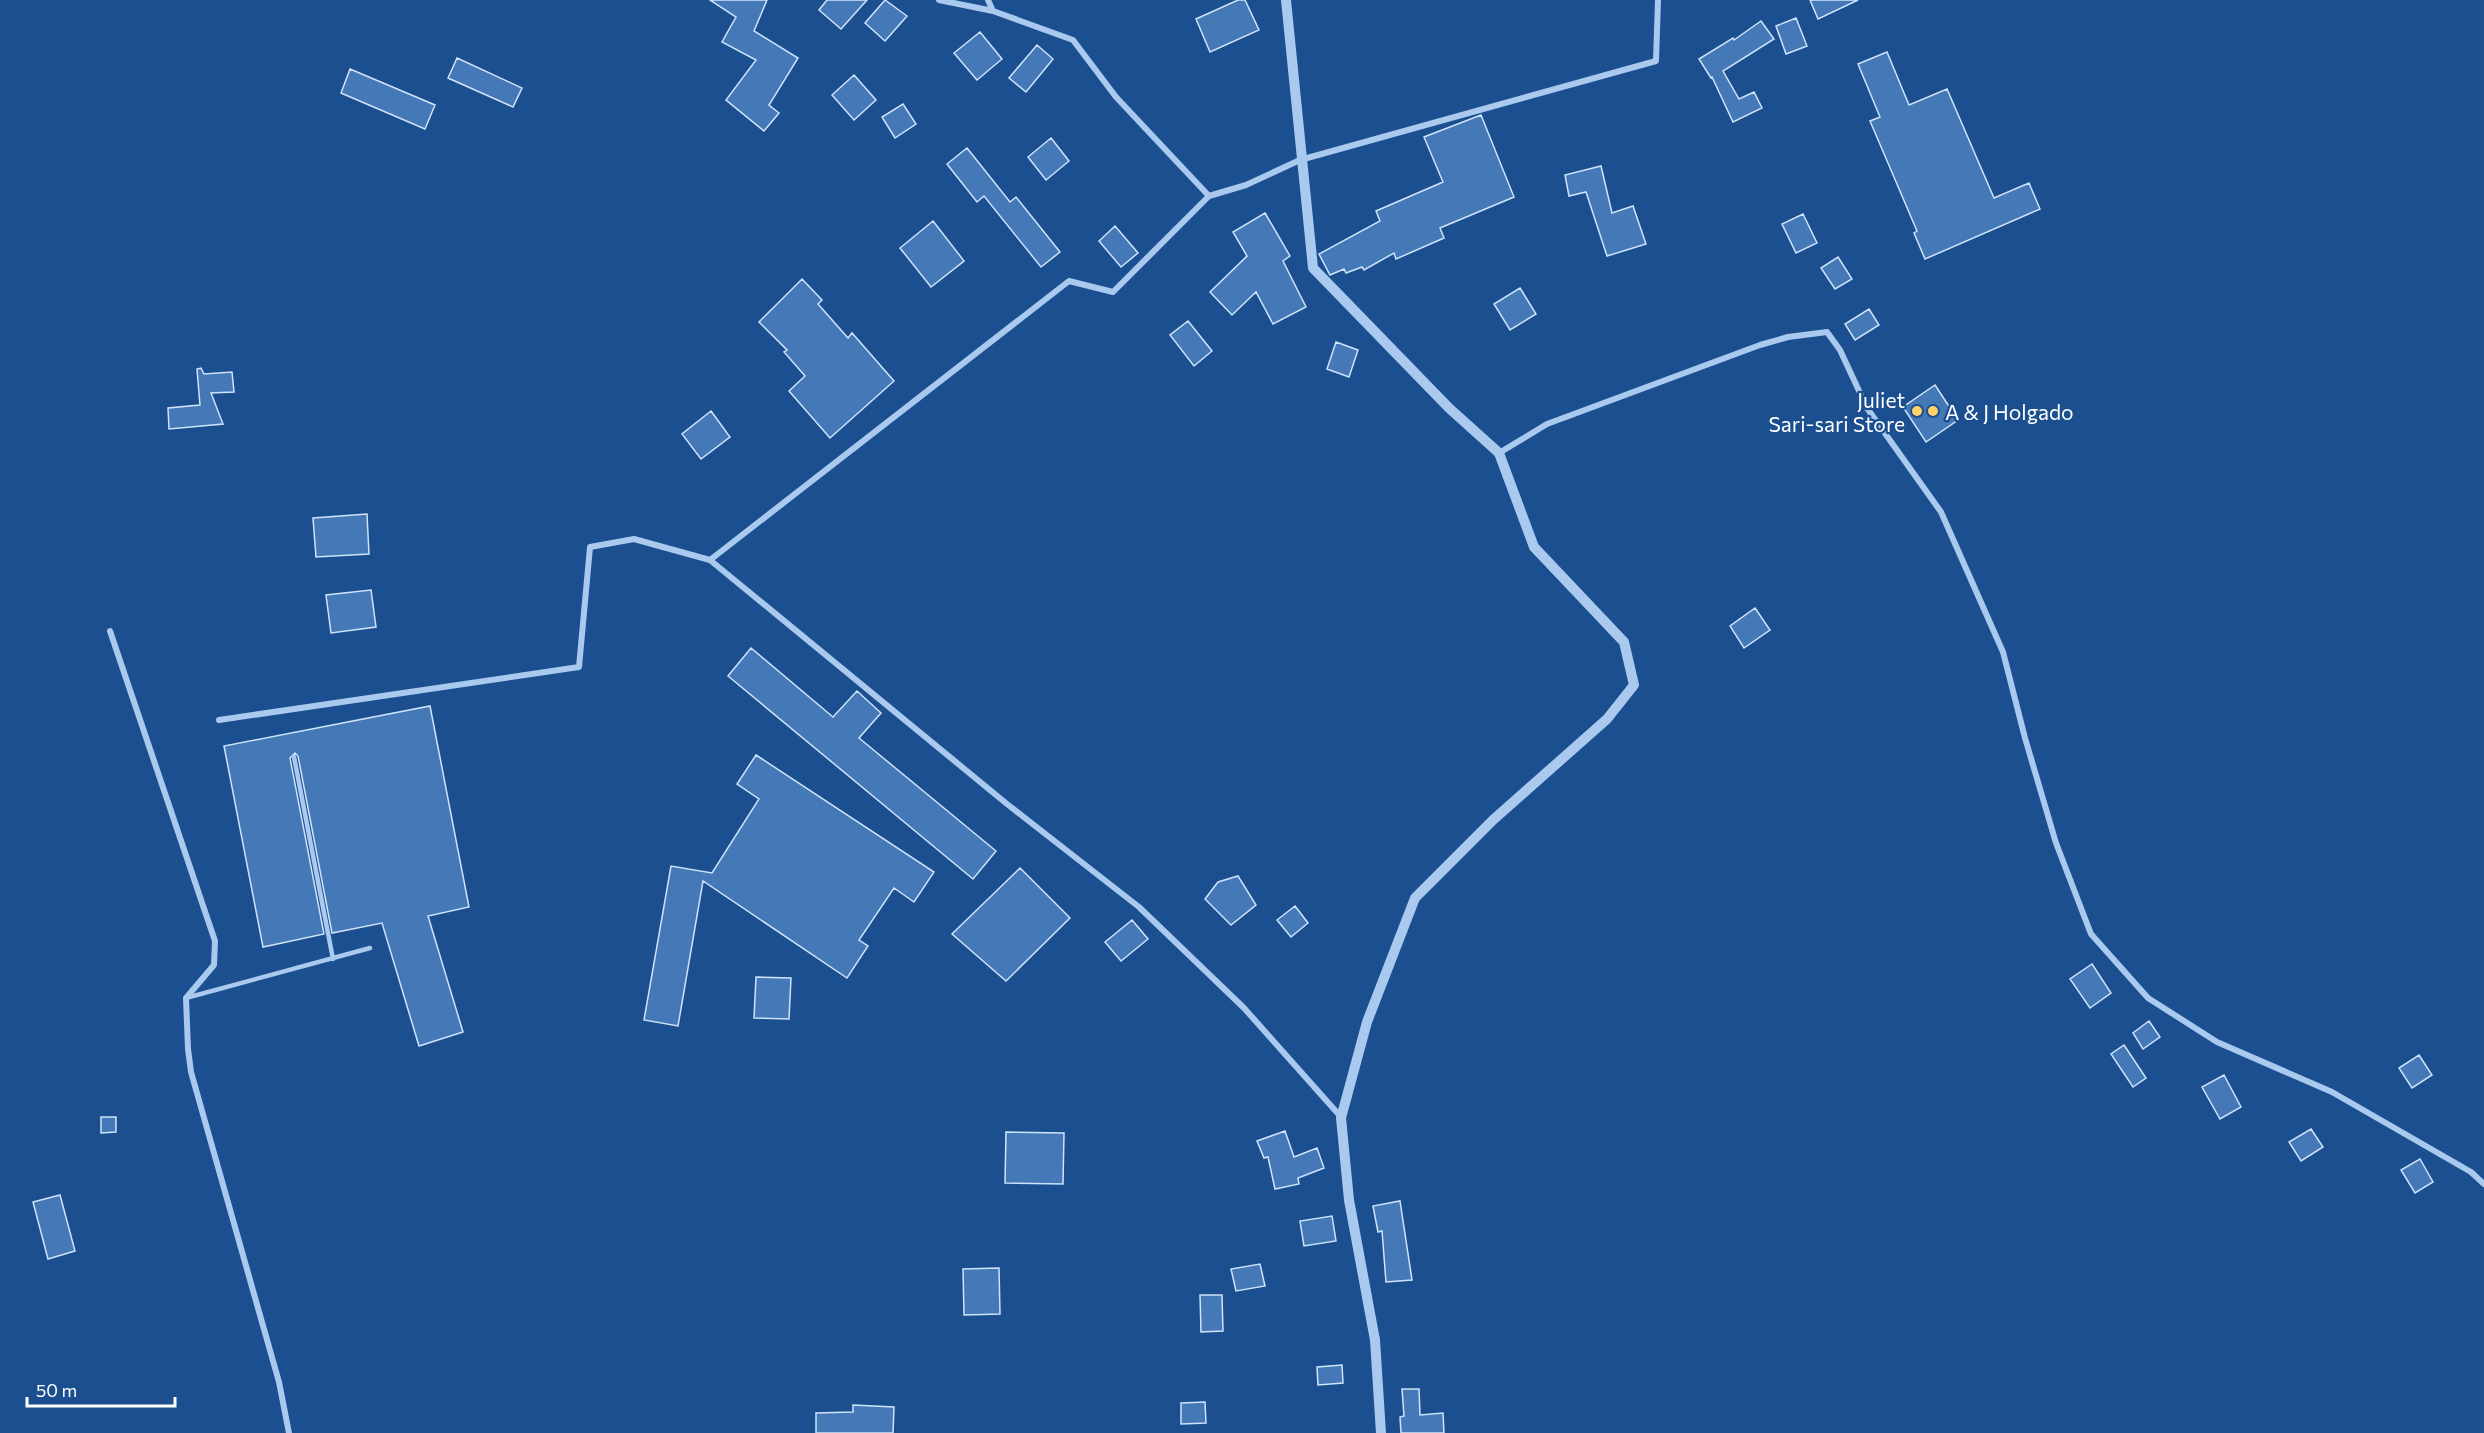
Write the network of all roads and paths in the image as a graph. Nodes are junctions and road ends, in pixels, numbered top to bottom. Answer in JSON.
{"nodes":[{"id":1,"x":939,"y":0,"type":"edge"},
{"id":2,"x":988,"y":0,"type":"edge"},
{"id":3,"x":1286,"y":0,"type":"edge"},
{"id":4,"x":1658,"y":0,"type":"edge"},
{"id":5,"x":993,"y":11,"type":"junction"},
{"id":6,"x":1300,"y":160,"type":"junction"},
{"id":7,"x":1209,"y":196,"type":"junction"},
{"id":8,"x":1499,"y":453,"type":"junction"},
{"id":9,"x":710,"y":560,"type":"junction"},
{"id":10,"x":110,"y":631,"type":"dead end"},
{"id":11,"x":219,"y":720,"type":"dead end"},
{"id":12,"x":294,"y":757,"type":"dead end"},
{"id":13,"x":370,"y":948,"type":"dead end"},
{"id":14,"x":333,"y":959,"type":"junction"},
{"id":15,"x":186,"y":998,"type":"junction"},
{"id":16,"x":1341,"y":1118,"type":"junction"},
{"id":17,"x":2484,"y":1184,"type":"edge"},
{"id":18,"x":289,"y":1433,"type":"edge"},
{"id":19,"x":1381,"y":1433,"type":"edge"}],
"edges":[{"from":1,"to":5,"type":"street"},
{"from":2,"to":5,"type":"street"},
{"from":3,"to":6,"type":"street"},
{"from":4,"to":6,"type":"street"},
{"from":5,"to":7,"type":"street"},
{"from":6,"to":7,"type":"street"},
{"from":6,"to":8,"type":"street"},
{"from":7,"to":9,"type":"street"},
{"from":8,"to":16,"type":"street"},
{"from":8,"to":17,"type":"street"},
{"from":9,"to":11,"type":"street"},
{"from":9,"to":16,"type":"street"},
{"from":10,"to":15,"type":"street"},
{"from":12,"to":14,"type":"lane"},
{"from":13,"to":14,"type":"lane"},
{"from":14,"to":15,"type":"lane"},
{"from":15,"to":18,"type":"street"},
{"from":16,"to":19,"type":"street"}]}
